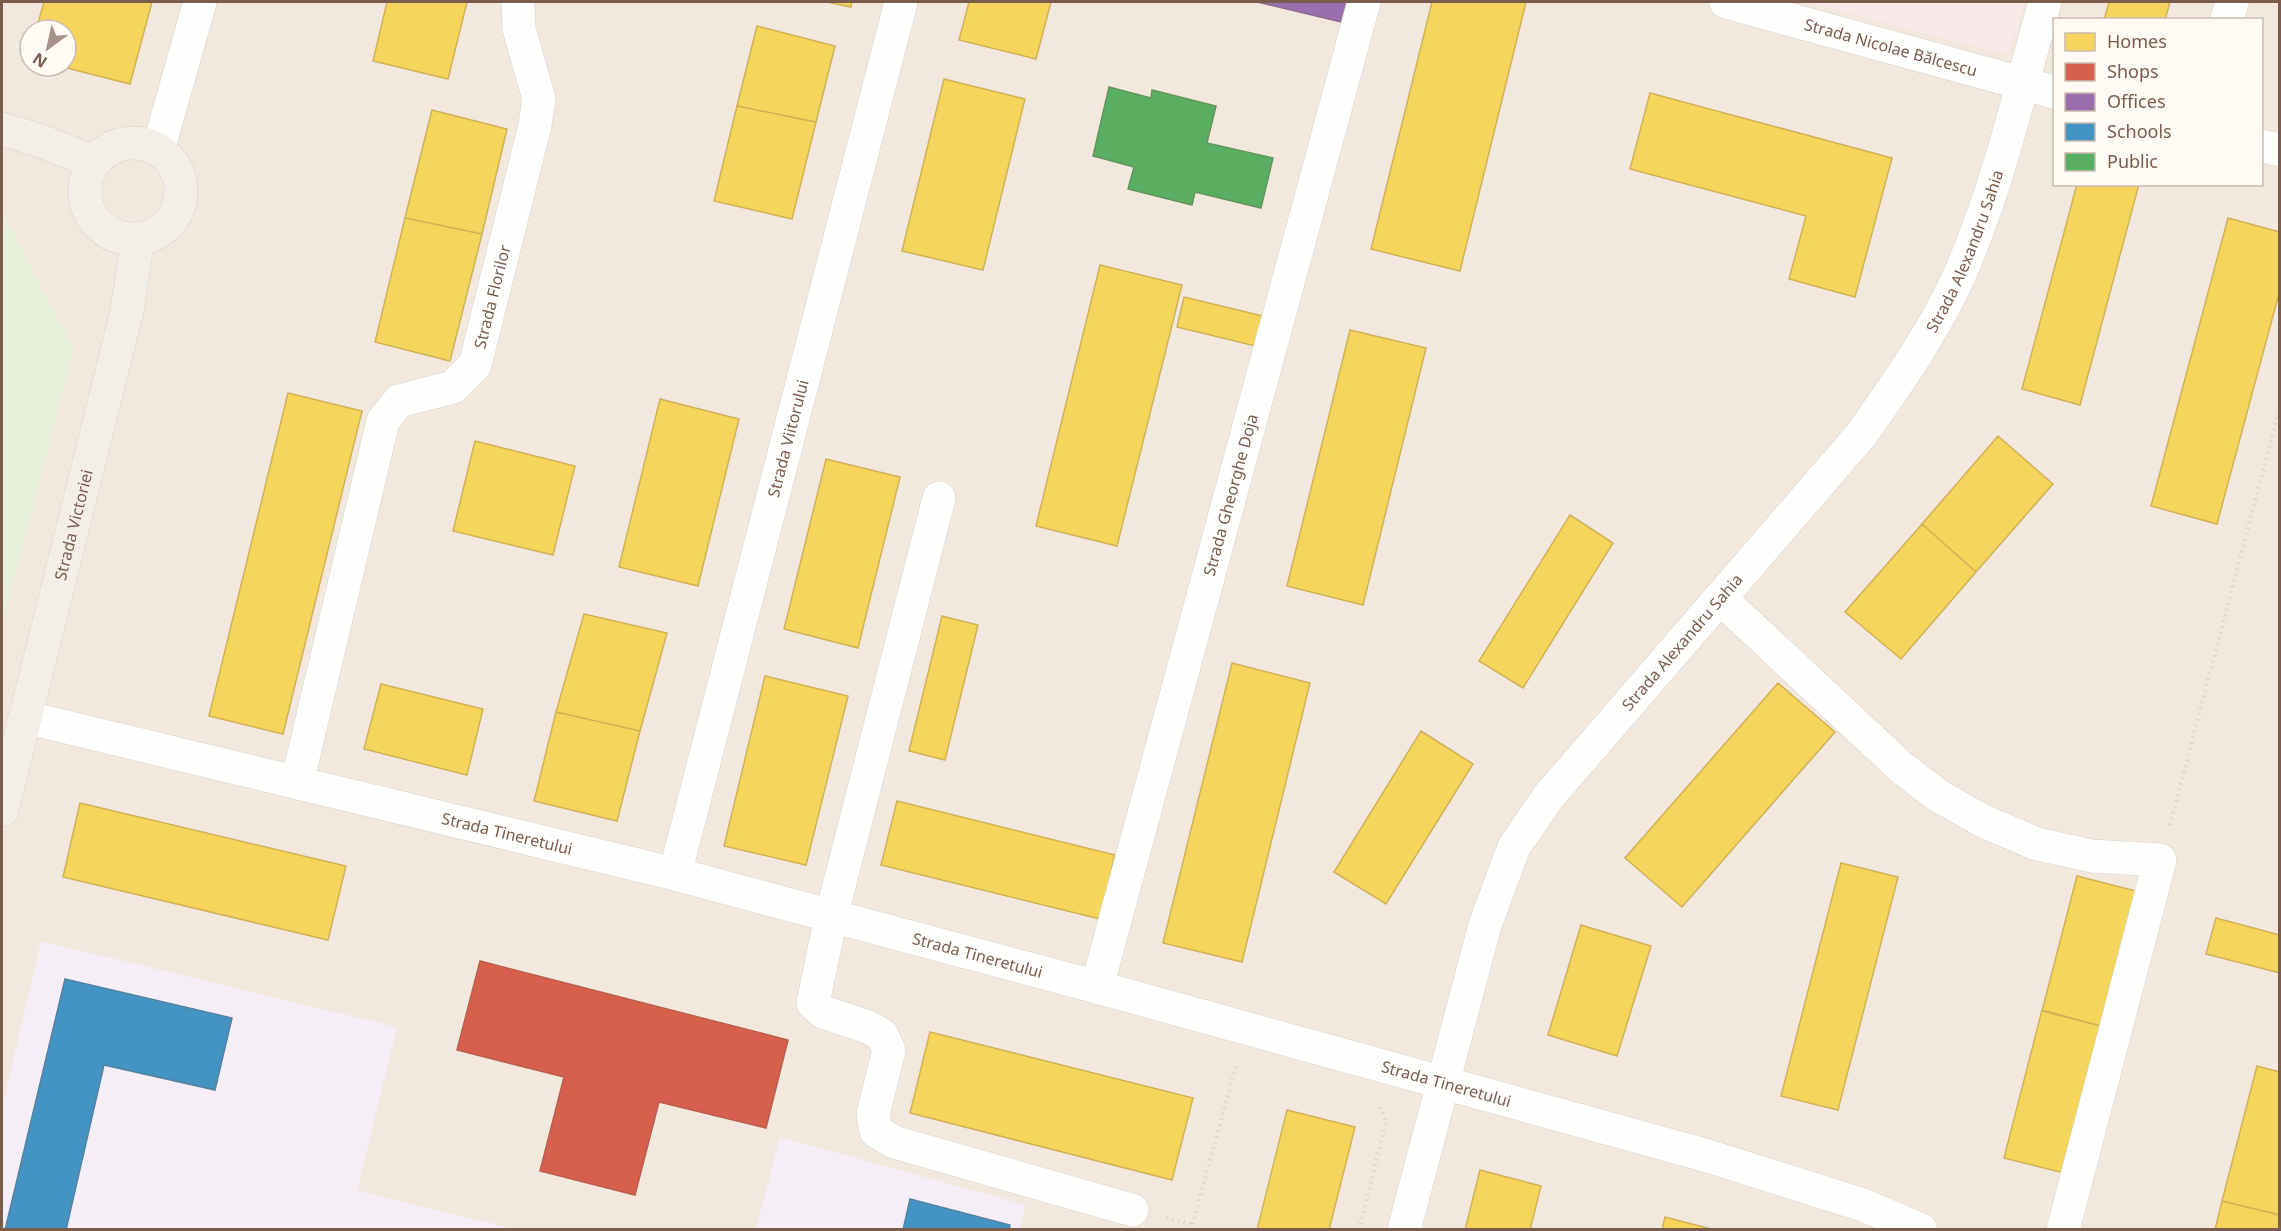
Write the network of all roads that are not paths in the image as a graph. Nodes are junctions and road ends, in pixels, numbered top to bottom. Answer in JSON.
{"nodes":[{"id":1,"x":200,"y":2,"type":"edge"},
{"id":2,"x":518,"y":2,"type":"edge"},
{"id":3,"x":901,"y":2,"type":"edge"},
{"id":4,"x":1364,"y":2,"type":"edge"},
{"id":5,"x":1726,"y":2,"type":"edge"},
{"id":6,"x":2045,"y":2,"type":"edge"},
{"id":7,"x":2232,"y":2,"type":"edge"},
{"id":8,"x":2228,"y":18,"type":"edge"},
{"id":9,"x":2022,"y":83,"type":"junction"},
{"id":10,"x":2053,"y":91,"type":"edge"},
{"id":11,"x":2,"y":129,"type":"edge"},
{"id":12,"x":2263,"y":146,"type":"edge"},
{"id":13,"x":158,"y":150,"type":"junction"},
{"id":14,"x":2280,"y":150,"type":"edge"},
{"id":15,"x":93,"y":162,"type":"junction"},
{"id":16,"x":138,"y":239,"type":"junction"},
{"id":17,"x":939,"y":498,"type":"dead end"},
{"id":18,"x":1720,"y":598,"type":"junction"},
{"id":19,"x":25,"y":717,"type":"junction"},
{"id":20,"x":297,"y":783,"type":"junction"},
{"id":21,"x":2,"y":810,"type":"edge"},
{"id":22,"x":675,"y":874,"type":"junction"},
{"id":23,"x":831,"y":916,"type":"junction"},
{"id":24,"x":1097,"y":987,"type":"junction"},
{"id":25,"x":1443,"y":1082,"type":"junction"},
{"id":26,"x":1132,"y":1210,"type":"dead end"},
{"id":27,"x":1404,"y":1230,"type":"edge"},
{"id":28,"x":1921,"y":1230,"type":"edge"},
{"id":29,"x":2063,"y":1230,"type":"edge"}],
"edges":[{"from":1,"to":13,"type":"street"},
{"from":2,"to":20,"type":"street","name":"Strada Florilor"},
{"from":3,"to":22,"type":"street","name":"Strada Viitorului"},
{"from":4,"to":24,"type":"street","name":"Strada Gheorghe Doja"},
{"from":5,"to":9,"type":"street","name":"Strada Nicolae Bălcescu"},
{"from":6,"to":9,"type":"street","name":"Strada Alexandru Sahia"},
{"from":7,"to":8,"type":"street"},
{"from":9,"to":10,"type":"street","name":"Strada Nicolae Bălcescu"},
{"from":9,"to":18,"type":"street","name":"Strada Alexandru Sahia"},
{"from":11,"to":15,"type":"main road"},
{"from":12,"to":14,"type":"street"},
{"from":13,"to":15,"type":"main road"},
{"from":13,"to":16,"type":"main road"},
{"from":15,"to":16,"type":"main road"},
{"from":16,"to":19,"type":"main road","name":"Strada Victoriei"},
{"from":17,"to":23,"type":"street"},
{"from":18,"to":25,"type":"street","name":"Strada Alexandru Sahia"},
{"from":18,"to":29,"type":"street"},
{"from":19,"to":20,"type":"street","name":"Strada Tineretului"},
{"from":19,"to":21,"type":"main road","name":"Strada Victoriei"},
{"from":20,"to":22,"type":"street","name":"Strada Tineretului"},
{"from":22,"to":23,"type":"street","name":"Strada Tineretului"},
{"from":23,"to":24,"type":"street","name":"Strada Tineretului"},
{"from":23,"to":26,"type":"street"},
{"from":24,"to":25,"type":"street","name":"Strada Tineretului"},
{"from":25,"to":27,"type":"street","name":"Strada Alexandru Sahia"},
{"from":25,"to":28,"type":"street","name":"Strada Tineretului"}]}
